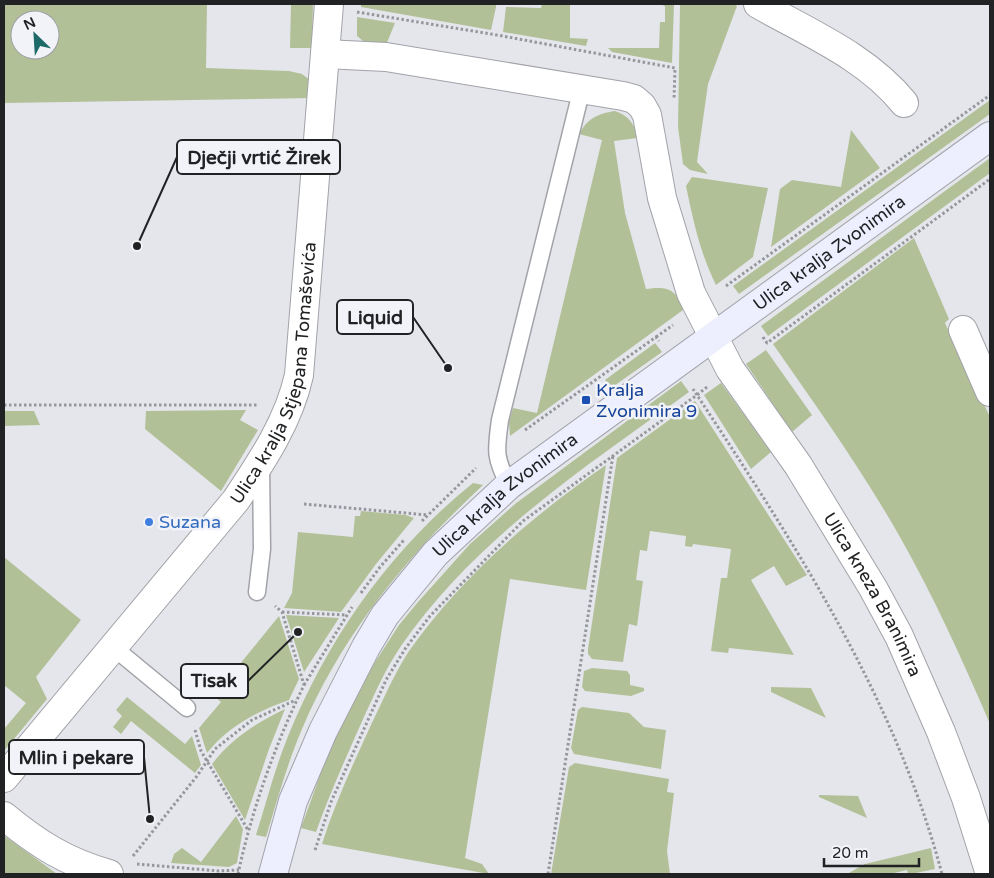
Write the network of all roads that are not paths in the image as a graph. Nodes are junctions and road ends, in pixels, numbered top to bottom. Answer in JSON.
{"nodes":[{"id":1,"x":329,"y":4,"type":"edge"},
{"id":2,"x":758,"y":4,"type":"edge"},
{"id":3,"x":325,"y":54,"type":"junction"},
{"id":4,"x":582,"y":88,"type":"junction"},
{"id":5,"x":904,"y":103,"type":"dead end"},
{"id":6,"x":990,"y":136,"type":"edge"},
{"id":7,"x":963,"y":330,"type":"dead end"},
{"id":8,"x":712,"y":336,"type":"junction"},
{"id":9,"x":990,"y":392,"type":"edge"},
{"id":10,"x":261,"y":463,"type":"junction"},
{"id":11,"x":509,"y":485,"type":"junction"},
{"id":12,"x":257,"y":592,"type":"road end"},
{"id":13,"x":113,"y":647,"type":"junction"},
{"id":14,"x":187,"y":708,"type":"dead end"},
{"id":15,"x":4,"y":778,"type":"edge"},
{"id":16,"x":4,"y":816,"type":"edge"},
{"id":17,"x":118,"y":867,"type":"edge"},
{"id":18,"x":273,"y":874,"type":"edge"},
{"id":19,"x":990,"y":874,"type":"edge"}],
"edges":[{"from":1,"to":3,"type":"street","name":"Ulica kralja Stjepana Tomaševića"},
{"from":2,"to":5,"type":"street"},
{"from":3,"to":4,"type":"street","name":"Ulica kneza Branimira"},
{"from":3,"to":10,"type":"street","name":"Ulica kralja Stjepana Tomaševića"},
{"from":4,"to":8,"type":"street","name":"Ulica kneza Branimira"},
{"from":4,"to":11,"type":"lane"},
{"from":6,"to":8,"type":"main road","name":"Ulica kralja Zvonimira"},
{"from":7,"to":9,"type":"street"},
{"from":8,"to":11,"type":"main road","name":"Ulica kralja Zvonimira"},
{"from":8,"to":19,"type":"street","name":"Ulica kneza Branimira"},
{"from":10,"to":12,"type":"lane"},
{"from":10,"to":13,"type":"street","name":"Ulica kralja Stjepana Tomaševića"},
{"from":11,"to":18,"type":"main road","name":"Ulica kralja Zvonimira"},
{"from":13,"to":14,"type":"lane"},
{"from":13,"to":15,"type":"street","name":"Ulica kralja Stjepana Tomaševića"},
{"from":16,"to":17,"type":"street"}]}
